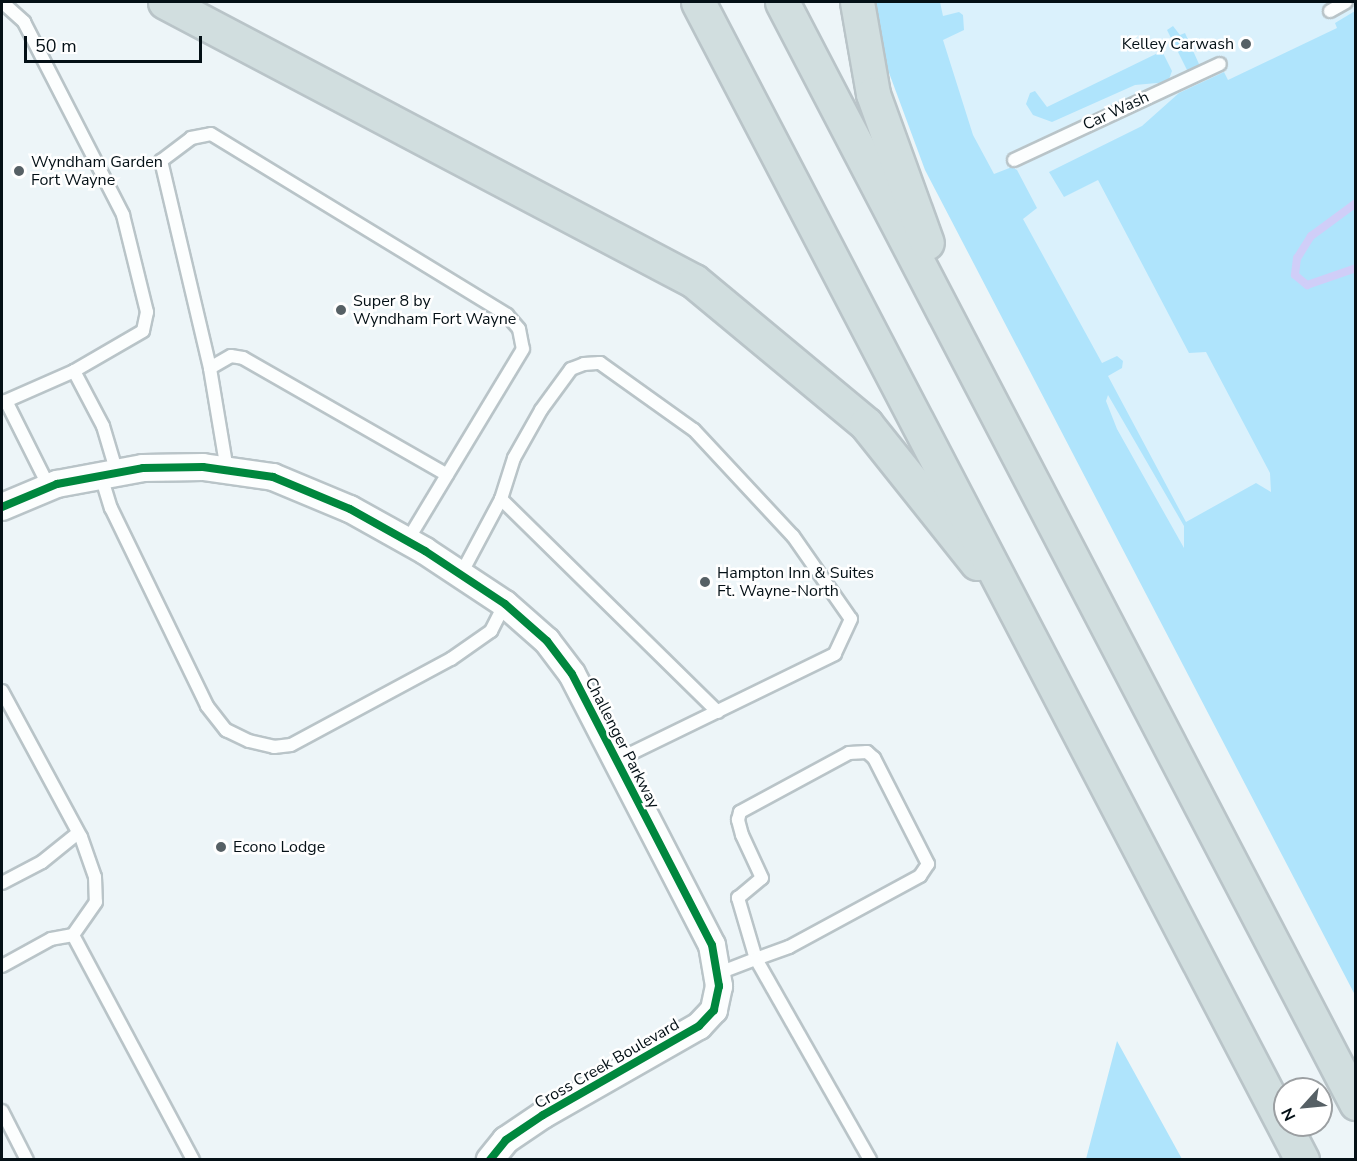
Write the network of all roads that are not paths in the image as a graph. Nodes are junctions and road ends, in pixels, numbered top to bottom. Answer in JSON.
{"nodes":[{"id":1,"x":2,"y":2,"type":"edge"},
{"id":2,"x":165,"y":2,"type":"edge"},
{"id":3,"x":698,"y":2,"type":"edge"},
{"id":4,"x":782,"y":2,"type":"edge"},
{"id":5,"x":857,"y":2,"type":"edge"},
{"id":6,"x":1346,"y":2,"type":"edge"},
{"id":7,"x":1330,"y":11,"type":"dead end"},
{"id":8,"x":1220,"y":64,"type":"dead end"},
{"id":9,"x":1014,"y":160,"type":"dead end"},
{"id":10,"x":970,"y":363,"type":"junction"},
{"id":11,"x":210,"y":368,"type":"junction"},
{"id":12,"x":74,"y":371,"type":"junction"},
{"id":13,"x":4,"y":402,"type":"edge"},
{"id":14,"x":227,"y":470,"type":"junction"},
{"id":15,"x":109,"y":474,"type":"junction"},
{"id":16,"x":447,"y":475,"type":"junction"},
{"id":17,"x":49,"y":487,"type":"junction"},
{"id":18,"x":501,"y":499,"type":"junction"},
{"id":19,"x":2,"y":507,"type":"edge"},
{"id":20,"x":407,"y":541,"type":"junction"},
{"id":21,"x":461,"y":574,"type":"junction"},
{"id":22,"x":1007,"y":593,"type":"junction"},
{"id":23,"x":505,"y":603,"type":"junction"},
{"id":24,"x":2,"y":691,"type":"edge"},
{"id":25,"x":718,"y":712,"type":"junction"},
{"id":26,"x":616,"y":761,"type":"junction"},
{"id":27,"x":78,"y":833,"type":"junction"},
{"id":28,"x":2,"y":883,"type":"edge"},
{"id":29,"x":73,"y":935,"type":"junction"},
{"id":30,"x":712,"y":945,"type":"joint"},
{"id":31,"x":756,"y":959,"type":"junction"},
{"id":32,"x":2,"y":966,"type":"edge"},
{"id":33,"x":719,"y":973,"type":"junction"},
{"id":34,"x":1356,"y":1103,"type":"edge"},
{"id":35,"x":2,"y":1111,"type":"edge"},
{"id":36,"x":27,"y":1160,"type":"edge"},
{"id":37,"x":193,"y":1160,"type":"edge"},
{"id":38,"x":490,"y":1160,"type":"edge"},
{"id":39,"x":870,"y":1160,"type":"edge"},
{"id":40,"x":1302,"y":1160,"type":"edge"}],
"edges":[{"from":1,"to":12,"type":"lane"},
{"from":2,"to":22,"type":"highway"},
{"from":3,"to":22,"type":"highway"},
{"from":4,"to":10,"type":"highway"},
{"from":5,"to":10,"type":"highway"},
{"from":6,"to":7,"type":"lane"},
{"from":8,"to":9,"type":"lane","name":"Car Wash"},
{"from":10,"to":34,"type":"highway"},
{"from":11,"to":14,"type":"lane"},
{"from":11,"to":16,"type":"lane"},
{"from":11,"to":16,"type":"lane"},
{"from":12,"to":13,"type":"lane"},
{"from":12,"to":15,"type":"lane"},
{"from":13,"to":17,"type":"lane"},
{"from":14,"to":15,"type":"street","name":"Challenger Parkway"},
{"from":14,"to":20,"type":"street","name":"Challenger Parkway"},
{"from":15,"to":17,"type":"street","name":"Challenger Parkway"},
{"from":15,"to":23,"type":"lane"},
{"from":16,"to":20,"type":"lane"},
{"from":17,"to":19,"type":"street","name":"Challenger Parkway"},
{"from":18,"to":21,"type":"lane"},
{"from":18,"to":25,"type":"lane"},
{"from":18,"to":25,"type":"lane"},
{"from":20,"to":21,"type":"street","name":"Challenger Parkway"},
{"from":21,"to":23,"type":"street","name":"Challenger Parkway"},
{"from":22,"to":40,"type":"highway"},
{"from":23,"to":26,"type":"street","name":"Challenger Parkway"},
{"from":24,"to":27,"type":"lane"},
{"from":25,"to":26,"type":"lane"},
{"from":26,"to":30,"type":"street","name":"Challenger Parkway"},
{"from":27,"to":28,"type":"lane"},
{"from":27,"to":29,"type":"lane"},
{"from":29,"to":32,"type":"lane"},
{"from":29,"to":37,"type":"lane"},
{"from":30,"to":33,"type":"street","name":"Cross Creek Boulevard"},
{"from":31,"to":31,"type":"lane"},
{"from":31,"to":33,"type":"lane"},
{"from":31,"to":39,"type":"lane"},
{"from":33,"to":38,"type":"street","name":"Cross Creek Boulevard"},
{"from":35,"to":36,"type":"lane"}]}
